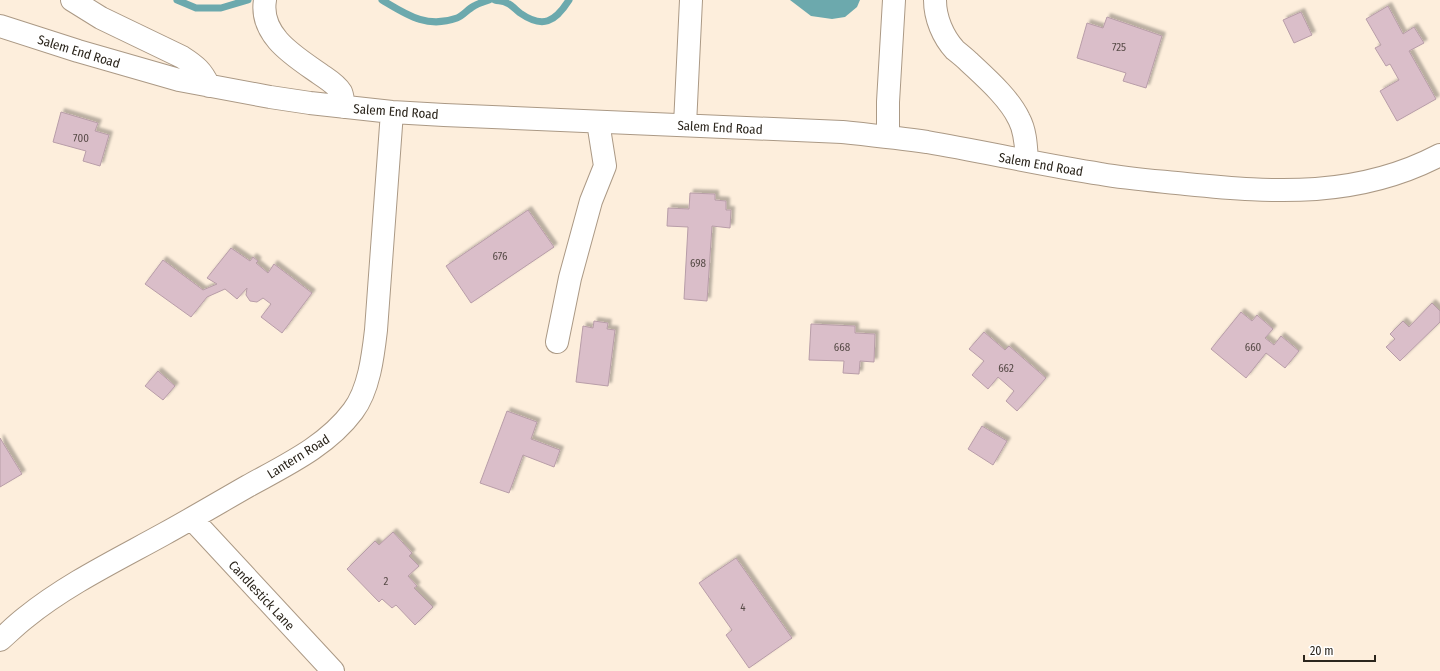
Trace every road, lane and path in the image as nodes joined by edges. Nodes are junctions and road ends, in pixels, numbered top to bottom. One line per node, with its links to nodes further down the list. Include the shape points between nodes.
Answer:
1 (72, 0): 7 (street, via 101,18 182,57 203,74)
2 (265, 0): 8 (street, via 267,22 275,38 289,52 333,83 341,93)
3 (691, 0): 11 (street)
4 (894, 0): 12 (street)
5 (935, 0): 14 (street, via 944,35 955,50 993,85 1020,120 1025,137)
6 (0, 26): 7 (street, Salem End Road, via 179,80)
7 (209, 86): 8 (street, Salem End Road)
8 (344, 107): 9 (street, Salem End Road)
9 (392, 112): 10 (street, Salem End Road); 16 (street, Lantern Road, via 376,330 365,388 354,410 316,447)
10 (598, 122): 11 (street, Salem End Road); 15 (street, via 605,166 591,201 572,271)
11 (685, 125): 12 (street, Salem End Road)
12 (888, 136): 14 (street, Salem End Road)
13 (1440, 155): 14 (street, Salem End Road, via 1388,177 1349,186 1259,191 1170,183)
14 (1027, 161)
15 (557, 342)
16 (192, 519): 17 (street, Lantern Road, via 98,570 58,595 25,618); 18 (street, Candlestick Lane)
17 (0, 640)
18 (333, 671)

